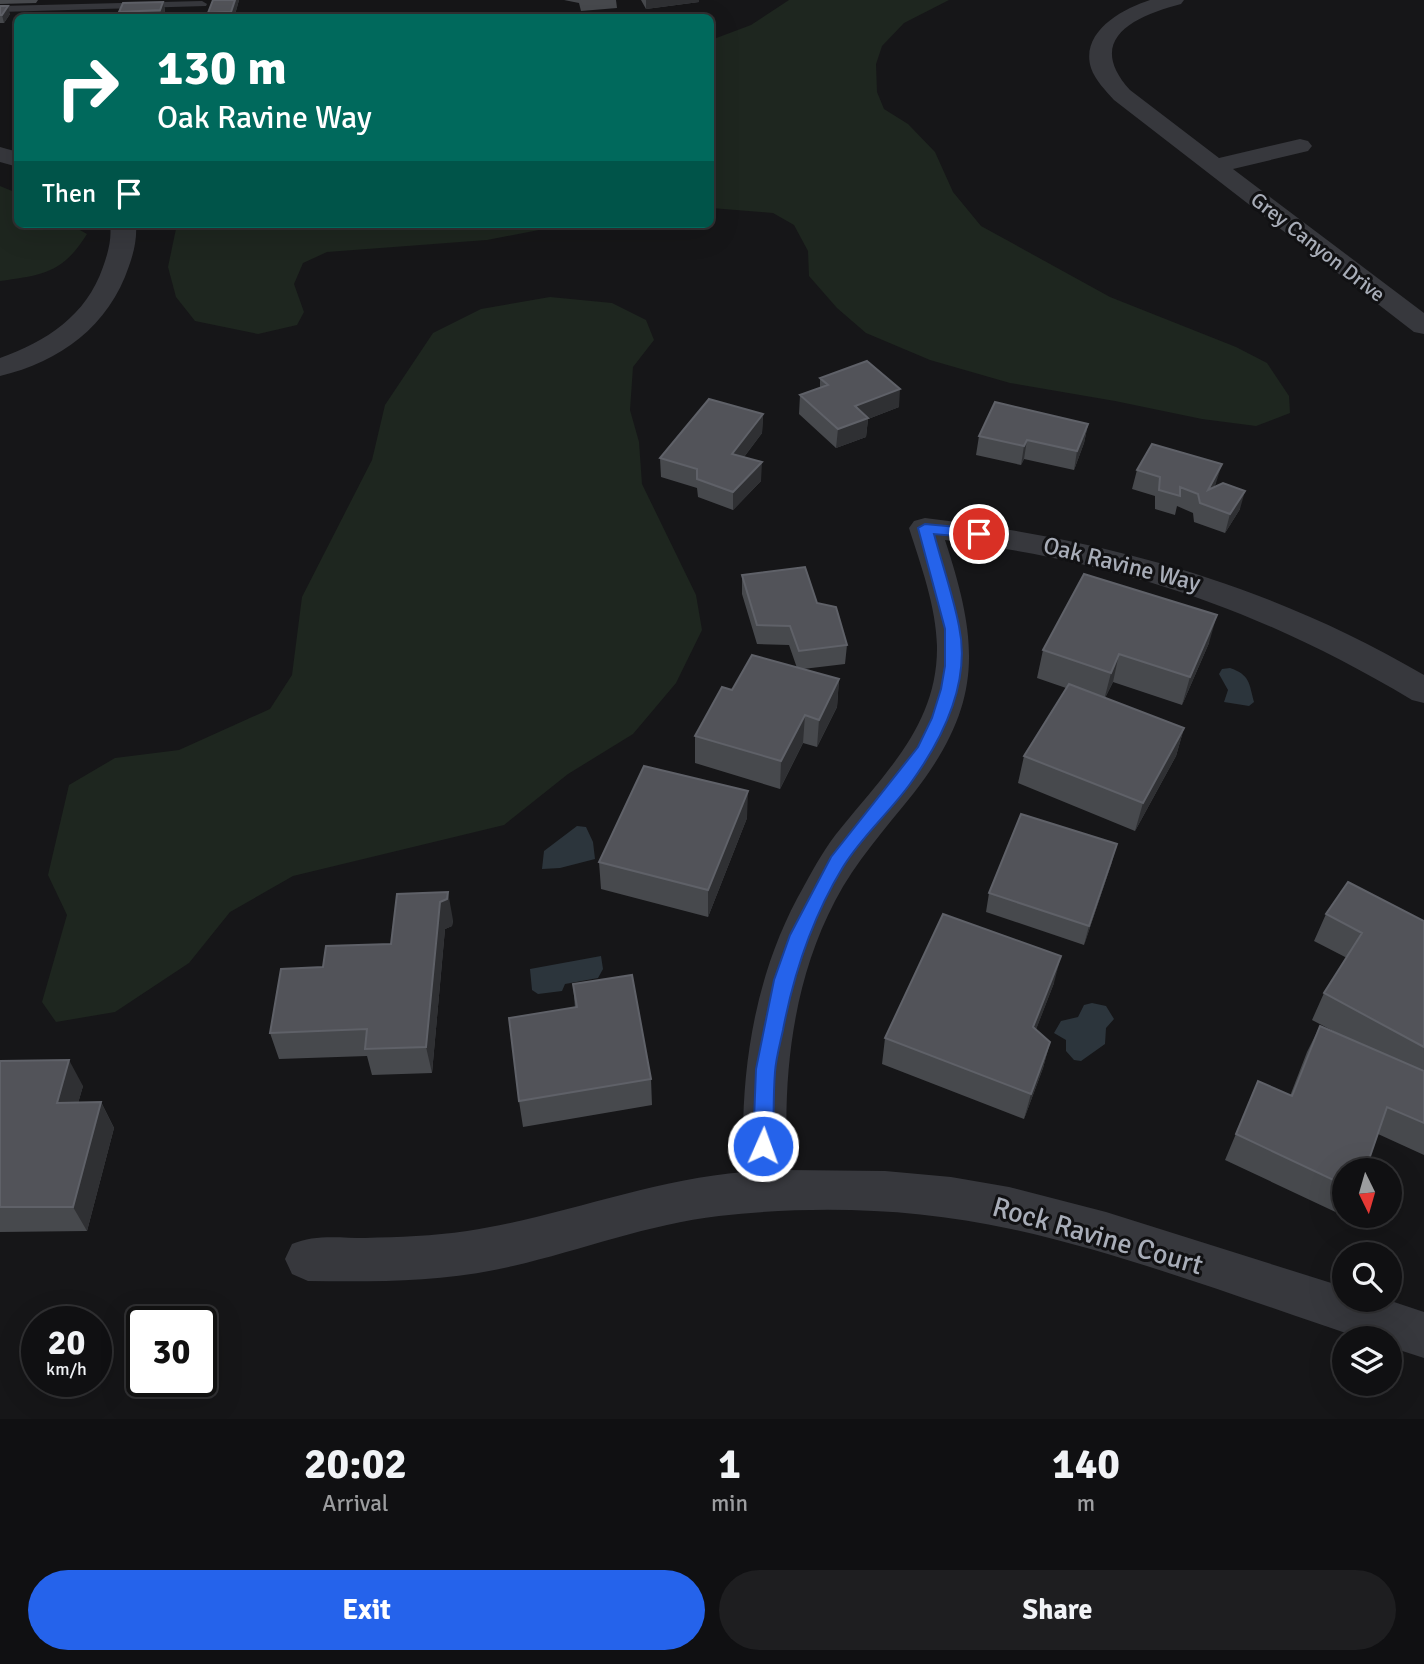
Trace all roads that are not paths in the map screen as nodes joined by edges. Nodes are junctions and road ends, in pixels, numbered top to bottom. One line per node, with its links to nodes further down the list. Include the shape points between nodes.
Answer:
1 (1174, 0): 6 (street, Grey Canyon Drive, via 1139,11 1112,29 1102,44 1102,69 1122,95)
2 (203, 2): 4 (lane)
3 (0, 9): 4 (lane)
4 (102, 12)
5 (1300, 146): 6 (street, Grey Canyon Drive)
6 (1214, 166): 8 (street, Grey Canyon Drive)
7 (124, 228): 9 (street, via 114,276 102,303 84,324 27,359)
8 (1424, 326)
9 (0, 368)
10 (1424, 691): 11 (street, Oak Ravine Way, via 1336,641 1211,587 1074,549 1007,536 925,528 952,629 949,689 925,750 837,862 799,935 783,980 765,1069 763,1146)
11 (768, 1192): 12 (street, Rock Ravine Court, via 635,1211 511,1245 425,1259); 13 (street, Rock Ravine Court, via 900,1192 1068,1221)
12 (308, 1259)
13 (1424, 1335)

